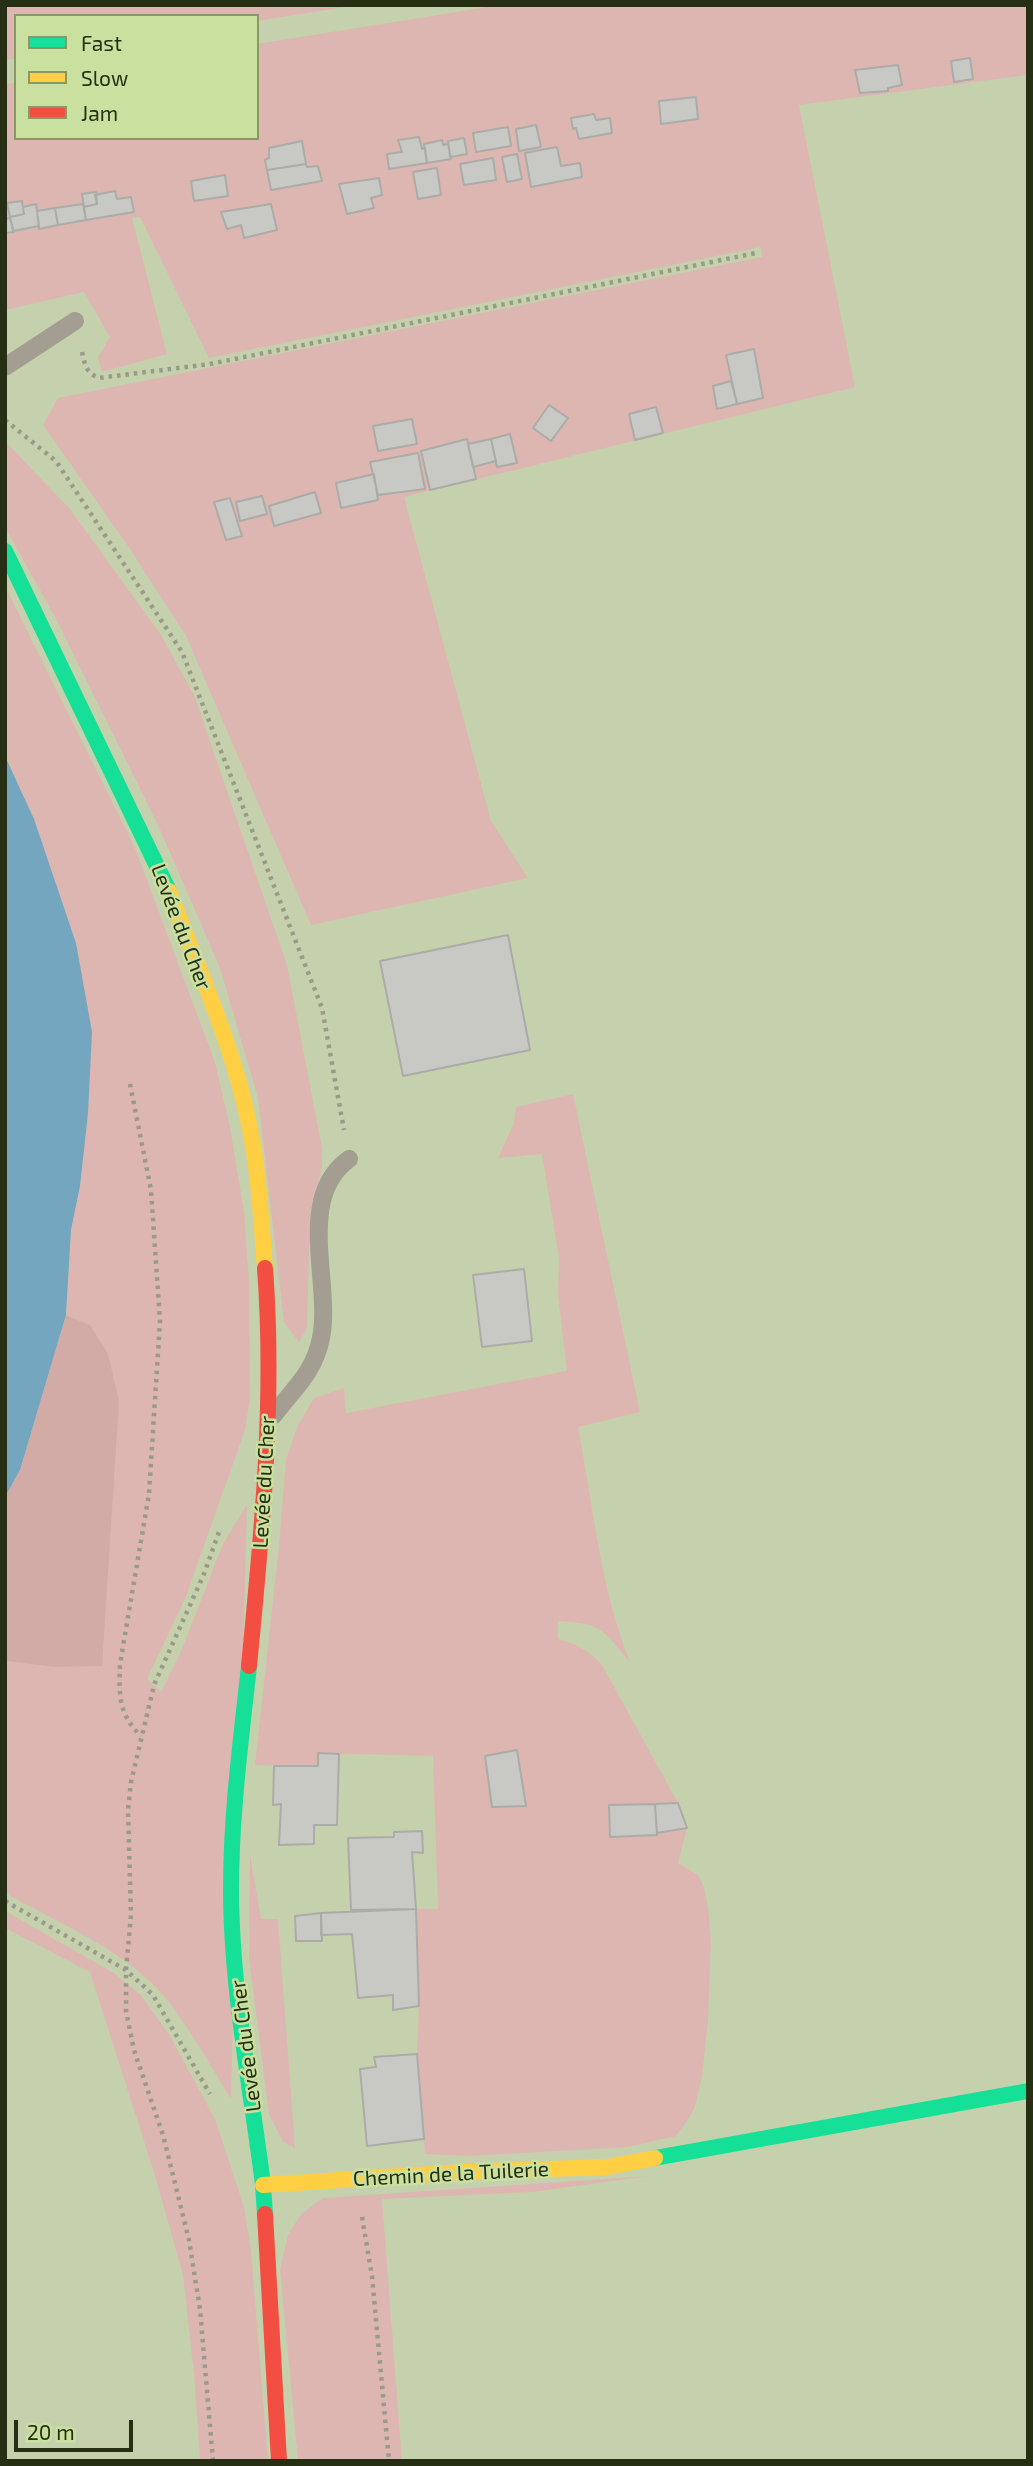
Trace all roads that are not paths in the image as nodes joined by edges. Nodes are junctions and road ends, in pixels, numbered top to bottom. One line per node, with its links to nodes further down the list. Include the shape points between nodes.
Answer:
1 (75, 321): 2 (lane)
2 (5, 367)
3 (5, 551): 5 (street, Levée du Cher, via 166,884 229,1053 249,1125 261,1205)
4 (349, 1159): 5 (lane, via 337,1168 321,1207 321,1338 303,1382)
5 (269, 1423): 7 (street, Levée du Cher, via 231,1890 236,1974)
6 (1028, 2091): 7 (street, Chemin de la Tuilerie, via 607,2167)
7 (263, 2185): 8 (street, Levée du Cher)
8 (279, 2461)

